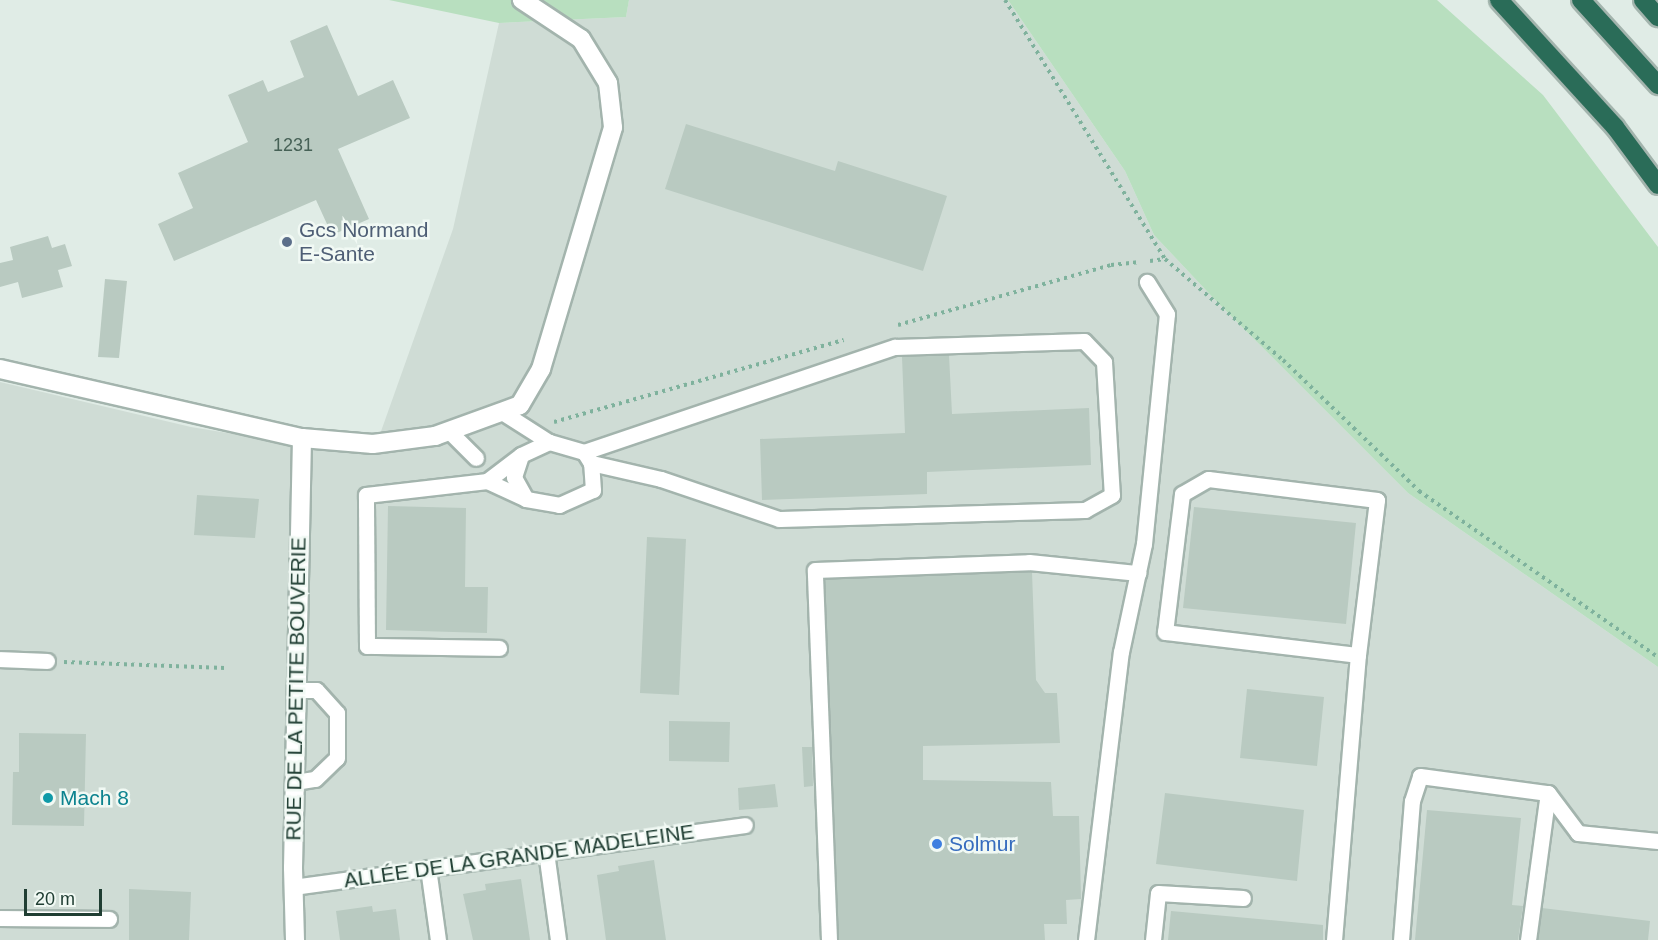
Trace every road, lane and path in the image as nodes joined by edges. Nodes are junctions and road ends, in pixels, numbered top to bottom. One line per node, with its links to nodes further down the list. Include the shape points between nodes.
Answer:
1 (522, 0): 12 (street, via 581,39 608,83 613,127 541,369 520,405)
2 (1005, 0): 9 (path)
3 (1499, 0): 8 (highway, via 1616,128)
4 (1581, 0): 7 (highway)
5 (1643, 0): 6 (highway)
6 (1658, 17)
7 (1658, 85)
8 (1658, 185)
9 (1165, 259)
10 (1147, 282): 21 (lane, via 1167,314)
11 (0, 369): 14 (street)
12 (502, 412): 13 (street); 15 (lane)
13 (449, 431): 14 (street, via 373,444); 17 (lane)
14 (302, 438): 27 (street, RUE DE LA PETITE BOUVERIE)
15 (549, 442): 16 (lane); 18 (lane)
16 (521, 455): 19 (lane); 20 (lane, via 514,477)
17 (476, 458)
18 (587, 458): 18 (lane, via 895,347 1084,341 1104,362 1112,495 1085,510 779,519); 20 (lane, via 593,490 559,505)
19 (487, 481): 20 (lane); 22 (lane, via 366,495 367,646)
20 (526, 499)
21 (1138, 573): 41 (lane, via 1029,562 815,570); 42 (lane, via 1121,652)
22 (499, 648)
23 (1358, 655): 23 (lane, via 1377,500 1208,479 1182,494 1165,632); 44 (lane)
24 (0, 659): 25 (lane)
25 (47, 661): 26 (path)
26 (225, 668)
27 (296, 690): 28 (street, RUE DE LA PETITE BOUVERIE); 28 (lane, via 316,690 337,713 337,758 315,779)
28 (295, 782): 34 (street, RUE DE LA PETITE BOUVERIE)
29 (1548, 793): 31 (lane, via 1578,833); 45 (lane, via 1420,776 1413,801); 46 (lane)
30 (745, 825): 32 (lane, ALLÉE DE LA GRANDE MADELEINE)
31 (1658, 841)
32 (546, 852): 33 (lane, ALLÉE DE LA GRANDE MADELEINE); 40 (lane)
33 (429, 868): 34 (lane, ALLÉE DE LA GRANDE MADELEINE); 39 (lane)
34 (293, 886): 38 (street, RUE DE LA PETITE BOUVERIE)
35 (1243, 898): 43 (lane, via 1158,893)
36 (0, 918): 37 (lane)
37 (108, 919)
38 (295, 940)
39 (438, 940)
40 (558, 940)
41 (829, 940)
42 (1086, 940)
43 (1153, 940)
44 (1334, 940)
45 (1401, 940)
46 (1528, 940)

